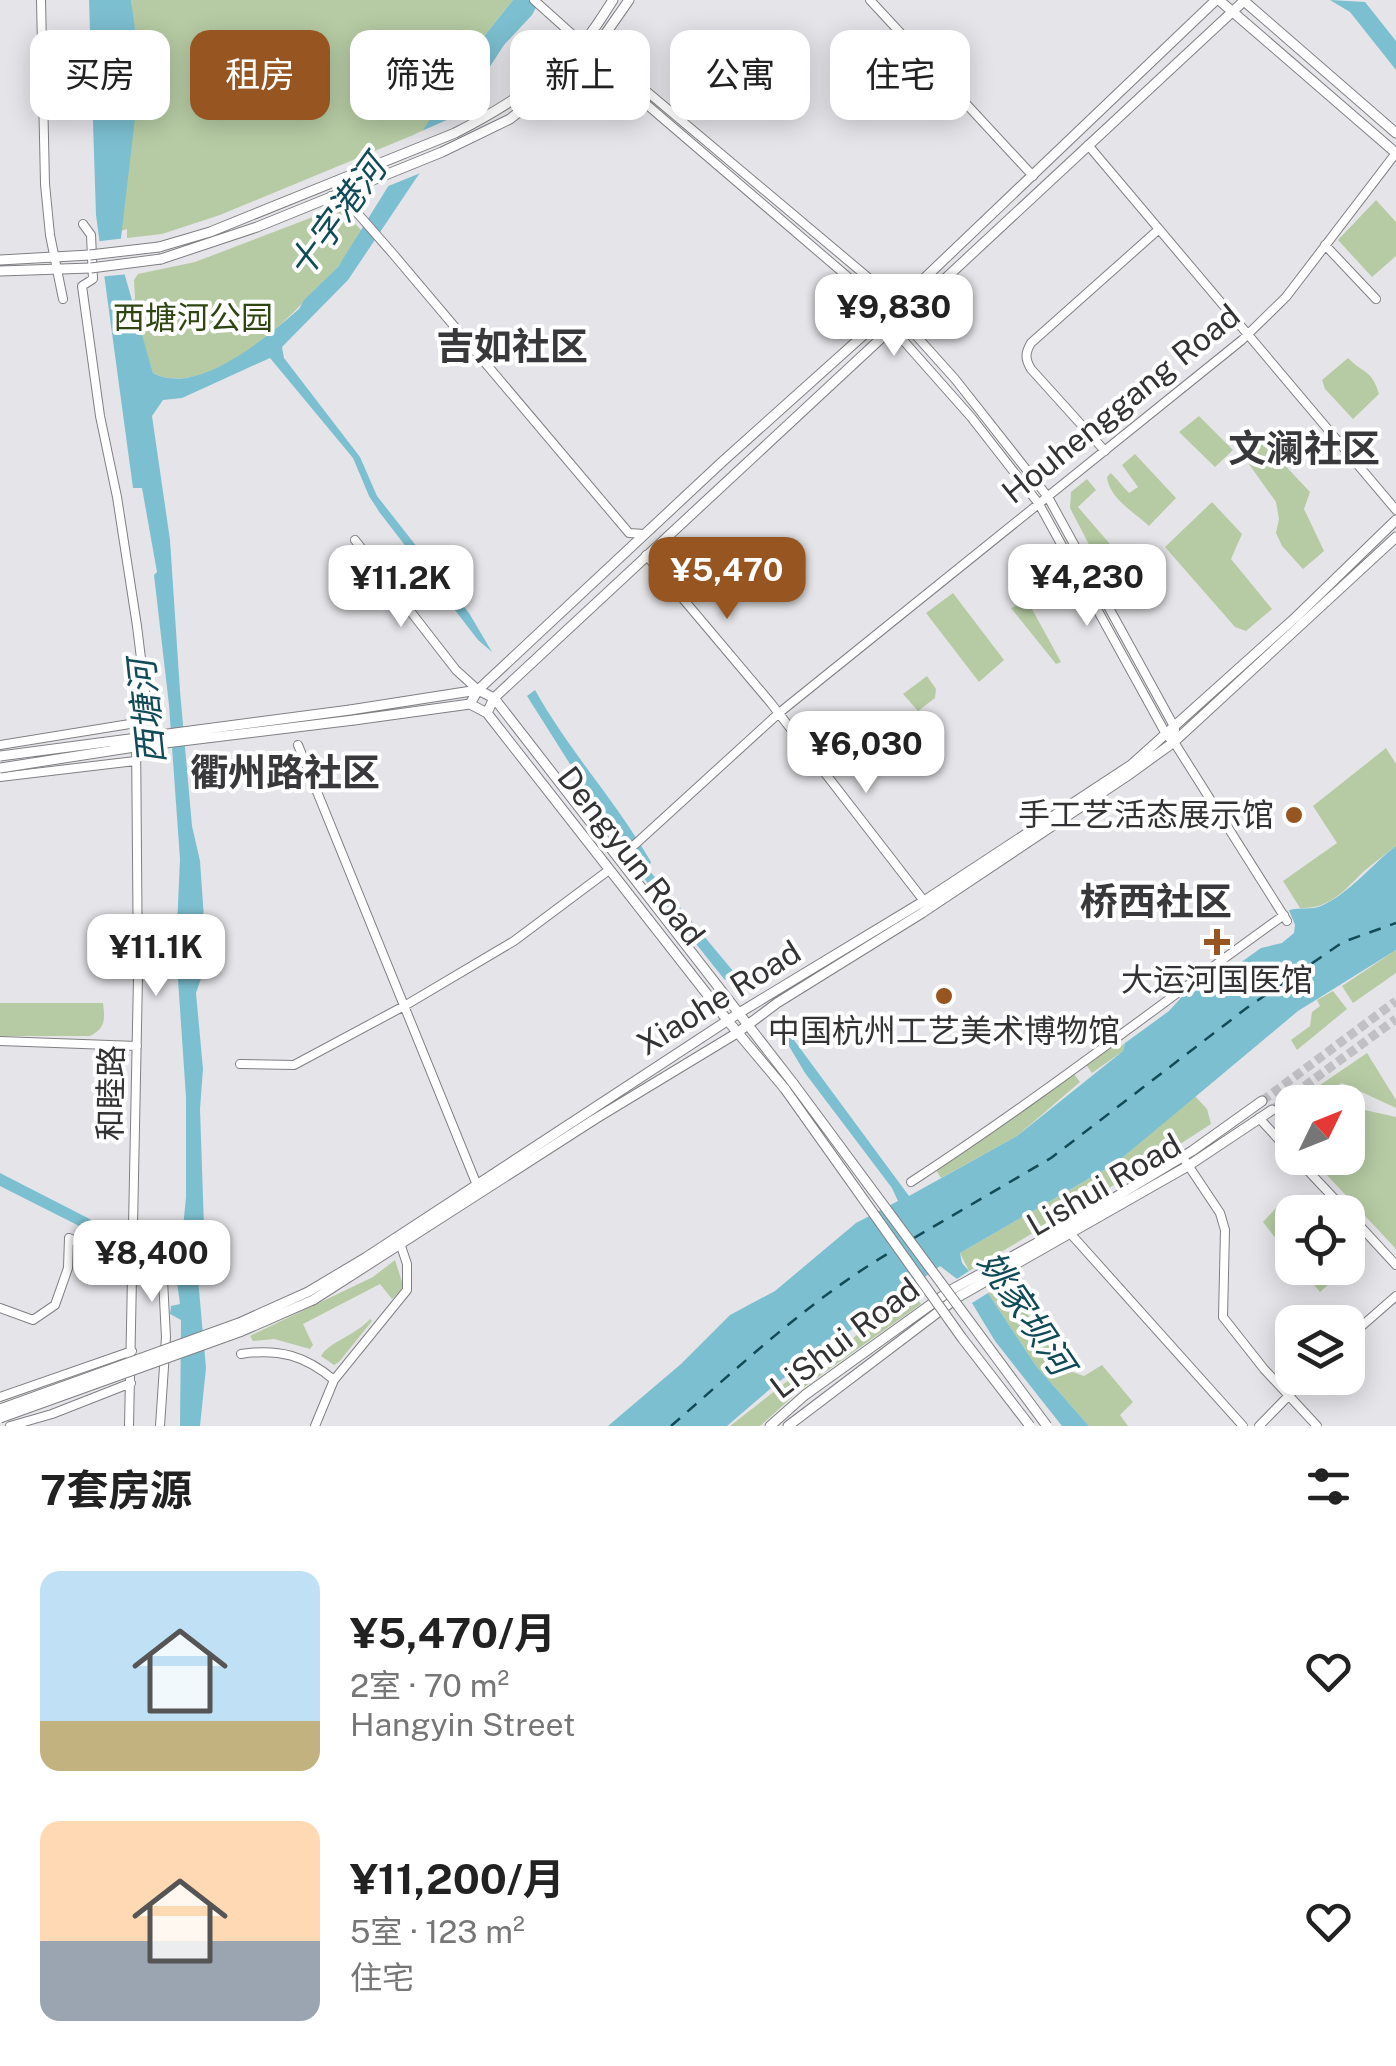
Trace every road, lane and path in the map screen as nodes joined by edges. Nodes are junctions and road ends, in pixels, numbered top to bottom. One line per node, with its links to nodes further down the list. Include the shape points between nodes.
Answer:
1 (41, 0): 28 (street, via 45,184)
2 (534, 0): 9 (street)
3 (613, 0): 10 (main road)
4 (629, 0): 11 (main road)
5 (870, 0): 20 (street)
6 (1218, 0): 8 (main road); 20 (main road)
7 (1244, 0): 8 (main road); 16 (main road)
8 (1232, 11): 17 (main road); 18 (main road)
9 (568, 30)
10 (593, 30)
11 (608, 30)
12 (650, 99): 32 (street)
13 (510, 102): 19 (main road)
14 (650, 102): 33 (street)
15 (510, 119): 19 (main road)
16 (1396, 132)
17 (1088, 145): 25 (street); 34 (main road)
18 (1396, 153): 26 (street, Houhenggang Road)
19 (374, 173): 21 (main road); 28 (main road, bridge, via 159,247)
20 (1033, 176): 32 (main road)
21 (357, 185): 22 (main road); 23 (street)
22 (331, 196): 23 (street); 28 (main road, bridge, via 161,260 90,268)
23 (352, 207): 44 (street)
24 (84, 224): 56 (street, via 91,235 93,279 82,286 137,626 147,707)
25 (1158, 230): 36 (street); 39 (street, via 1026,352 1031,369)
26 (1325, 245): 31 (street); 36 (street, Houhenggang Road)
27 (0, 260): 28 (main road)
28 (56, 263): 29 (main road); 30 (street)
29 (0, 271)
30 (63, 299)
31 (1376, 299)
32 (896, 306): 33 (main road); 34 (street)
33 (887, 314): 35 (street); 45 (main road)
34 (902, 320): 35 (main road); 40 (street)
35 (894, 330): 41 (street); 49 (main road)
36 (1247, 335): 38 (street); 39 (street, Houhenggang Road)
37 (1327, 410): 38 (street)
38 (1318, 418): 42 (street)
39 (1105, 451): 40 (street, Houhenggang Road)
40 (1048, 497): 41 (street, Houhenggang Road); 57 (street)
41 (1038, 504): 54 (street, Houhenggang Road); 57 (street)
42 (1396, 510)
43 (1396, 520): 57 (main road, Xiaohe Road)
44 (629, 534): 45 (street); 48 (street)
45 (645, 534): 48 (main road)
46 (1396, 537): 57 (main road, Xiaohe Road)
47 (355, 540): 50 (street)
48 (626, 552): 50 (main road)
49 (646, 554): 51 (main road); 54 (street)
50 (478, 690): 51 (main road); 52 (main road); 55 (main road)
51 (494, 698): 53 (main road); 64 (main road)
52 (470, 704): 53 (main road, Dengyun Road); 55 (main road)
53 (487, 713): 65 (main road, Dengyun Road)
54 (779, 713): 64 (street, Houhenggang Road); 66 (street)
55 (352, 715): 60 (main road, bridge); 62 (main road, bridge)
56 (142, 722): 58 (street); 61 (street, 和睦路)
57 (1172, 735): 66 (main road, Xiaohe Road); 70 (main road, Xiaohe Road, via 920,914); 83 (street, via 1286,918)
58 (0, 745)
59 (298, 745): 67 (street)
60 (0, 756)
61 (135, 761): 63 (street); 73 (street, 和睦路)
62 (0, 768)
63 (0, 776)
64 (623, 855): 68 (main road)
65 (609, 870): 67 (street, via 514,942); 69 (main road, Dengyun Road)
66 (924, 901): 68 (main road, Xiaohe Road)
67 (406, 1006): 74 (street, via 294,1065); 84 (street)
68 (739, 1013): 69 (main road, Xiaohe Road); 70 (main road)
69 (728, 1021): 71 (main road, Dengyun Road); 84 (main road, Xiaohe Road)
70 (748, 1025): 71 (main road, Xiaohe Road); 75 (main road)
71 (737, 1033): 75 (main road, Dengyun Road); 84 (main road, Xiaohe Road)
72 (0, 1041): 73 (street)
73 (137, 1046): 90 (street, 和睦路)
74 (240, 1064)
75 (789, 1086): 111 (main road, Dengyun Road, bridge); 112 (main road, Dengyun Road, bridge)
76 (1262, 1100): 80 (main road, Lishui Road)
77 (1272, 1110): 78 (main road, Lishui Road)
78 (1260, 1118): 79 (street); 81 (main road, Lishui Road)
79 (1275, 1135)
80 (1182, 1156): 81 (street); 86 (main road, Lishui Road)
81 (1188, 1166): 86 (main road, Lishui Road); 101 (street, via 1225,1230 1223,1317)
82 (1312, 1175): 85 (street)
83 (911, 1182)
84 (478, 1189): 88 (main road, Xiaohe Road); 93 (main road, Xiaohe Road)
85 (1330, 1195)
86 (1068, 1231): 92 (main road, Lishui Road); 113 (street)
87 (1365, 1232): 91 (street)
88 (401, 1246): 93 (main road, Xiaohe Road); 99 (street, via 407,1290)
89 (162, 1261): 107 (street)
90 (134, 1262): 95 (street, via 70,1238 55,1305 33,1320); 97 (street, 和睦路)
91 (1396, 1265)
92 (954, 1293): 109 (main road, LiShui Road); 110 (main road, LiShui Road)
93 (310, 1296): 103 (main road, Xiaohe Road, bridge); 104 (main road, Xiaohe Road, bridge, via 171,1358)
94 (1396, 1296): 96 (street)
95 (0, 1308)
96 (1365, 1323)
97 (132, 1351): 100 (street, 和睦路); 102 (street)
98 (241, 1354): 99 (street, via 283,1353 312,1361)
99 (334, 1380): 108 (street)
100 (131, 1382): 105 (street); 106 (street, 和睦路)
101 (1289, 1396): 114 (street); 115 (street)
102 (0, 1397)
103 (0, 1409)
104 (0, 1418)
105 (10, 1426)
106 (129, 1426)
107 (160, 1426)
108 (315, 1426)
109 (770, 1426)
110 (788, 1426)
111 (1030, 1426)
112 (1047, 1426)
113 (1243, 1426)
114 (1259, 1426)
115 (1318, 1426)

